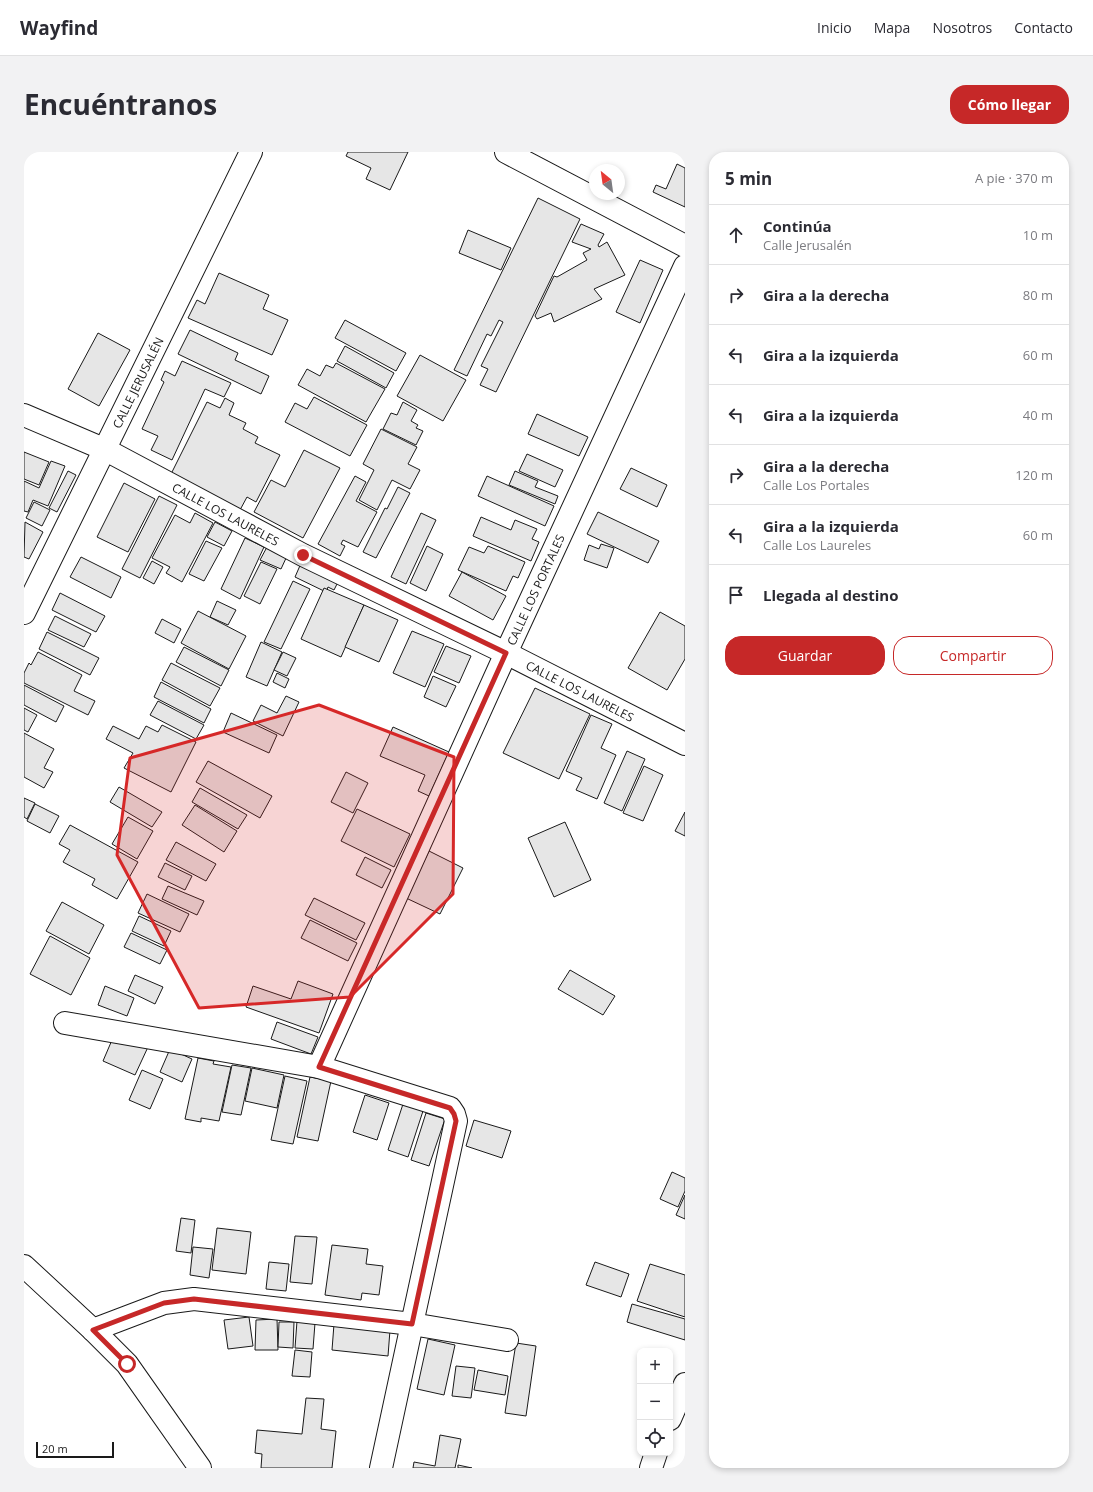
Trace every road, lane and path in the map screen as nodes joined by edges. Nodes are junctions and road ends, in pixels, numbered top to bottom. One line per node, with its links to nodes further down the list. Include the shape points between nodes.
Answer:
1 (251, 152): 6 (street, CALLE JERUSALÉN)
2 (506, 152): 3 (street)
3 (685, 246)
4 (685, 266): 8 (street, CALLE LOS PORTALES)
5 (24, 416): 6 (street, CALLE LOS LAURELES)
6 (106, 450): 7 (street, CALLE JERUSALÉN); 8 (street, CALLE LOS LAURELES, via 303,555)
7 (24, 613)
8 (506, 653): 9 (street, CALLE LOS LAURELES); 11 (street, CALLE LOS PORTALES)
9 (685, 744)
10 (65, 1023): 11 (street)
11 (319, 1067): 13 (street, via 450,1108 454,1114 456,1121)
12 (24, 1266): 14 (street)
13 (412, 1324): 14 (street, via 194,1299 164,1303); 15 (street); 20 (street)
14 (93, 1330): 19 (street, via 127,1364)
15 (507, 1340)
16 (685, 1384): 17 (street)
17 (673, 1412)
18 (655, 1456): 21 (street)
19 (200, 1468)
20 (381, 1468)
21 (651, 1468)

